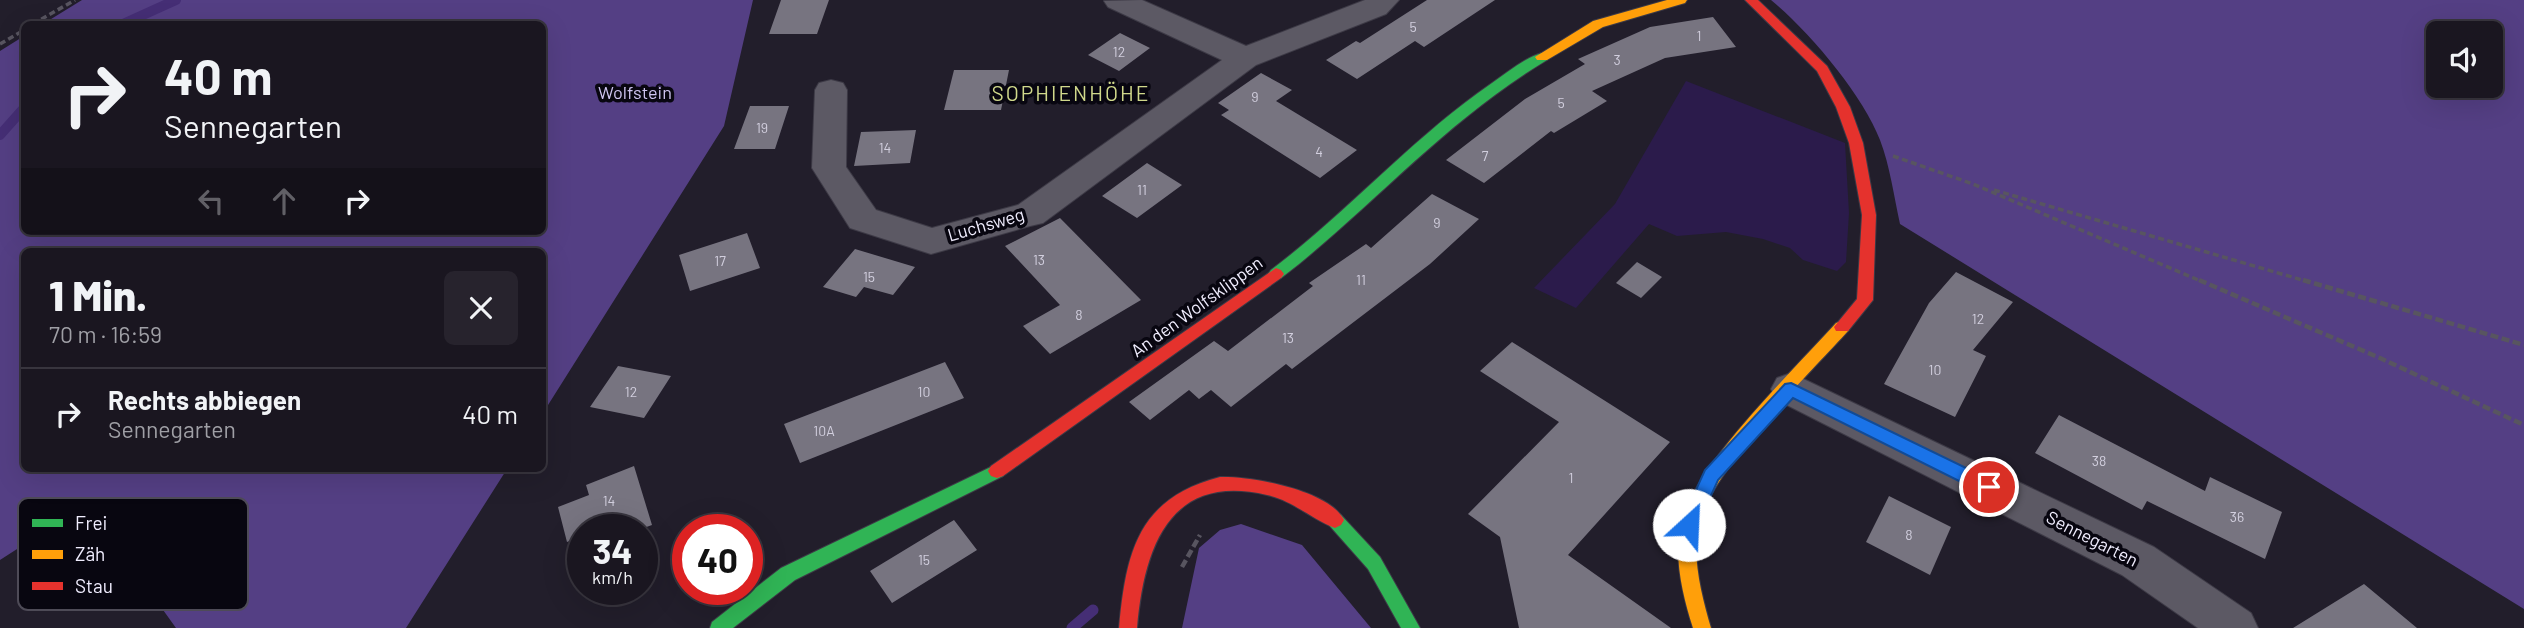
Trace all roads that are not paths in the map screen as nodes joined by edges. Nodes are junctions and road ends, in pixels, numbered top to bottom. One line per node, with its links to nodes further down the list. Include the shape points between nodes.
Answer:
1 (1384, 0): 5 (street, Luchsweg)
2 (1681, 0): 8 (street, An den Wolfsklippen, via 1598,24 1496,84 1410,155 1304,254 995,473 788,574)
3 (1751, 0): 7 (street, via 1822,69 1843,107 1856,142 1869,215 1865,300)
4 (1119, 1): 5 (street)
5 (1245, 58): 6 (street, Luchsweg, via 1030,214 931,241 863,219 829,168)
6 (831, 90)
7 (1791, 389): 11 (street, via 1712,475 1689,525 1692,598); 12 (street, Sennegarten, via 2138,561)
8 (719, 628)
9 (1128, 628): 10 (street, via 1144,547 1159,519 1185,497 1216,484 1244,481 1286,492 1322,509 1365,549)
10 (1411, 628)
11 (1702, 628)
12 (2235, 628)

